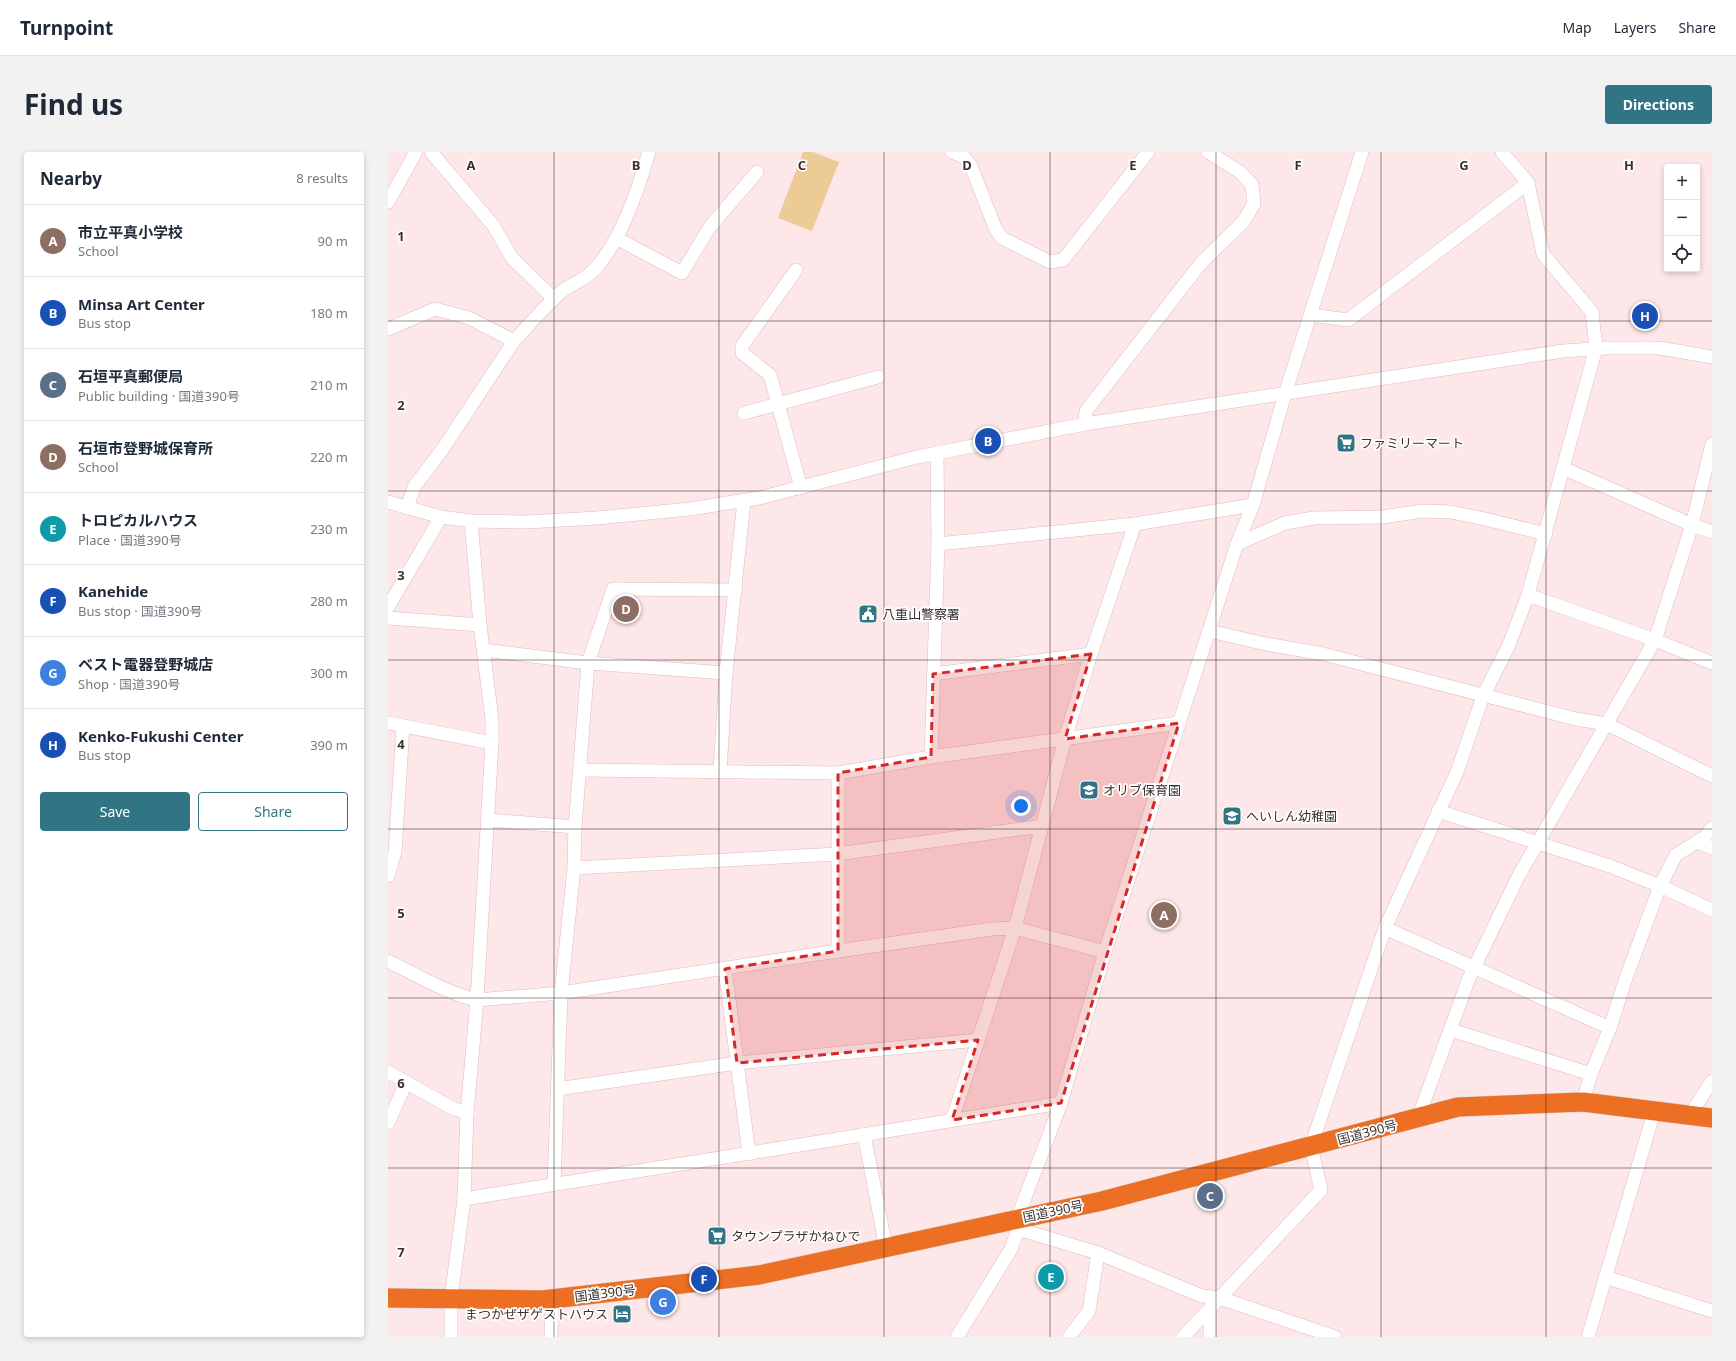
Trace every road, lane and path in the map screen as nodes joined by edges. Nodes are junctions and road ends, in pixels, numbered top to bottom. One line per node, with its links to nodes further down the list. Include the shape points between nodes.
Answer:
1 (416, 152): 11 (street)
2 (430, 152): 14 (street, via 493,225 512,258)
3 (649, 152): 12 (street)
4 (952, 152): 5 (street, via 964,157 971,166 996,230 1002,238 1050,262 1063,260)
5 (1148, 152)
6 (1208, 152): 24 (street, via 1240,172 1252,185 1254,204 1243,222 1201,263 1086,411)
7 (1362, 152): 15 (street)
8 (1502, 152): 10 (street)
9 (757, 172): 12 (street, via 709,228 682,273)
10 (1528, 183): 15 (street, via 1348,320); 18 (street, via 1544,254 1592,312)
11 (388, 202)
12 (616, 238): 14 (street, via 596,269)
13 (796, 270): 22 (street, via 742,346 742,353 770,375)
14 (554, 299): 17 (street)
15 (1310, 315): 21 (street)
16 (388, 329): 17 (street, via 435,309 469,318)
17 (514, 341): 32 (street, via 442,450 414,487)
18 (1596, 348): 19 (street, via 1660,348); 21 (street); 27 (street)
19 (1712, 356)
20 (878, 377): 22 (street)
21 (1285, 394): 24 (street); 31 (street)
22 (778, 405): 23 (street); 28 (street)
23 (744, 413)
24 (1085, 424): 26 (street)
25 (1712, 444): 36 (street)
26 (937, 452): 28 (street); 39 (street)
27 (1563, 468): 36 (street); 38 (street)
28 (801, 488): 29 (street)
29 (744, 501): 34 (street, via 597,518 527,522); 41 (street)
30 (388, 502): 32 (street)
31 (1253, 505): 35 (street); 40 (street)
32 (407, 508): 33 (street)
33 (441, 517): 34 (street); 43 (street)
34 (471, 521): 45 (street)
35 (1135, 524): 39 (street); 49 (street)
36 (1692, 525): 37 (street); 47 (street)
37 (1712, 532)
38 (1546, 534): 40 (street, via 1451,512 1423,511 1382,517 1314,518 1285,523); 42 (street)
39 (938, 544): 53 (street)
40 (1237, 544): 46 (street)
41 (736, 590): 50 (street, via 613,589); 52 (street)
42 (1528, 595): 47 (street); 54 (street, via 1508,647)
43 (388, 606)
44 (388, 618): 45 (street)
45 (480, 625): 48 (street)
46 (1209, 631): 54 (street, via 1323,654); 56 (street)
47 (1655, 640): 51 (street); 57 (street)
48 (484, 650): 50 (street); 60 (street, via 492,719)
49 (1091, 654): 53 (street); 59 (street)
50 (588, 663): 52 (street); 62 (street)
51 (1712, 663)
52 (726, 673): 63 (street)
53 (933, 674): 61 (street)
54 (1483, 696): 57 (street); 66 (street, via 1457,772)
55 (388, 723): 58 (street)
56 (1179, 723): 59 (street); 82 (street)
57 (1607, 724): 65 (street); 72 (street)
58 (403, 726): 60 (street); 76 (street, via 395,852)
59 (1065, 739): 61 (street); 68 (street)
60 (492, 743): 67 (street)
61 (931, 757): 64 (street)
62 (580, 770): 63 (street); 69 (street)
63 (720, 770): 64 (street)
64 (838, 773): 74 (street)
65 (1712, 776)
66 (1438, 811): 72 (street); 80 (street)
67 (488, 820): 69 (street); 87 (street)
68 (1042, 826): 74 (street); 79 (street)
69 (575, 827): 75 (street)
70 (1712, 828): 71 (street)
71 (1697, 841): 73 (street); 77 (street, via 1676,855)
72 (1538, 842): 77 (street); 84 (street)
73 (1712, 848)
74 (837, 854): 75 (street); 81 (street)
75 (574, 868): 86 (street)
76 (388, 876)
77 (1660, 886): 78 (street); 88 (street)
78 (1712, 910)
79 (1015, 928): 81 (street); 82 (street); 90 (street)
80 (1386, 928): 84 (street); 107 (street)
81 (838, 950): 85 (street)
82 (1105, 952): 98 (street)
83 (388, 961): 87 (street, via 465,997)
84 (1473, 968): 88 (street); 89 (street)
85 (725, 969): 86 (street); 91 (street)
86 (561, 994): 87 (street); 96 (street)
87 (477, 1000): 100 (street)
88 (1610, 1028): 93 (street)
89 (1451, 1030): 93 (street); 102 (street)
90 (978, 1040): 91 (street); 104 (street)
91 (737, 1063): 96 (street); 108 (street)
92 (388, 1072): 95 (street)
93 (1591, 1074): 97 (street)
94 (1712, 1081): 101 (street)
95 (406, 1083): 100 (street); 105 (street)
96 (557, 1089): 109 (street)
97 (1583, 1102): 99 (highway, 国道390号); 102 (highway, 国道390号, via 1458,1107)
98 (1061, 1103): 104 (street); 111 (street)
99 (1654, 1112): 101 (highway, 国道390号); 114 (street)
100 (466, 1113): 110 (street)
101 (1689, 1116): 103 (highway, 国道390号)
102 (1418, 1118): 107 (highway, 国道390号)
103 (1712, 1118)
104 (952, 1120): 106 (street)
105 (388, 1123)
106 (864, 1134): 108 (street); 112 (street)
107 (1311, 1146): 111 (highway, 国道390号); 116 (street, via 1321,1190)
108 (749, 1154): 109 (street)
109 (554, 1184): 110 (street)
110 (464, 1199): 117 (street)
111 (1017, 1224): 112 (highway, 国道390号); 113 (street); 123 (street, via 1011,1249)
112 (886, 1248): 118 (highway, 国道390号, via 760,1275)
113 (1098, 1253): 116 (street, via 1202,1296); 124 (street, via 1089,1311)
114 (1606, 1277): 120 (street); 128 (street)
115 (388, 1298): 117 (highway, 国道390号)
116 (1220, 1298): 119 (street); 127 (street)
117 (451, 1300): 118 (highway, 国道390号); 121 (street)
118 (552, 1300): 122 (street)
119 (1210, 1309): 125 (street); 126 (street)
120 (1712, 1311)
121 (450, 1337)
122 (551, 1337)
123 (957, 1337)
124 (1069, 1337)
125 (1183, 1337)
126 (1210, 1337)
127 (1335, 1337)
128 (1588, 1337)

